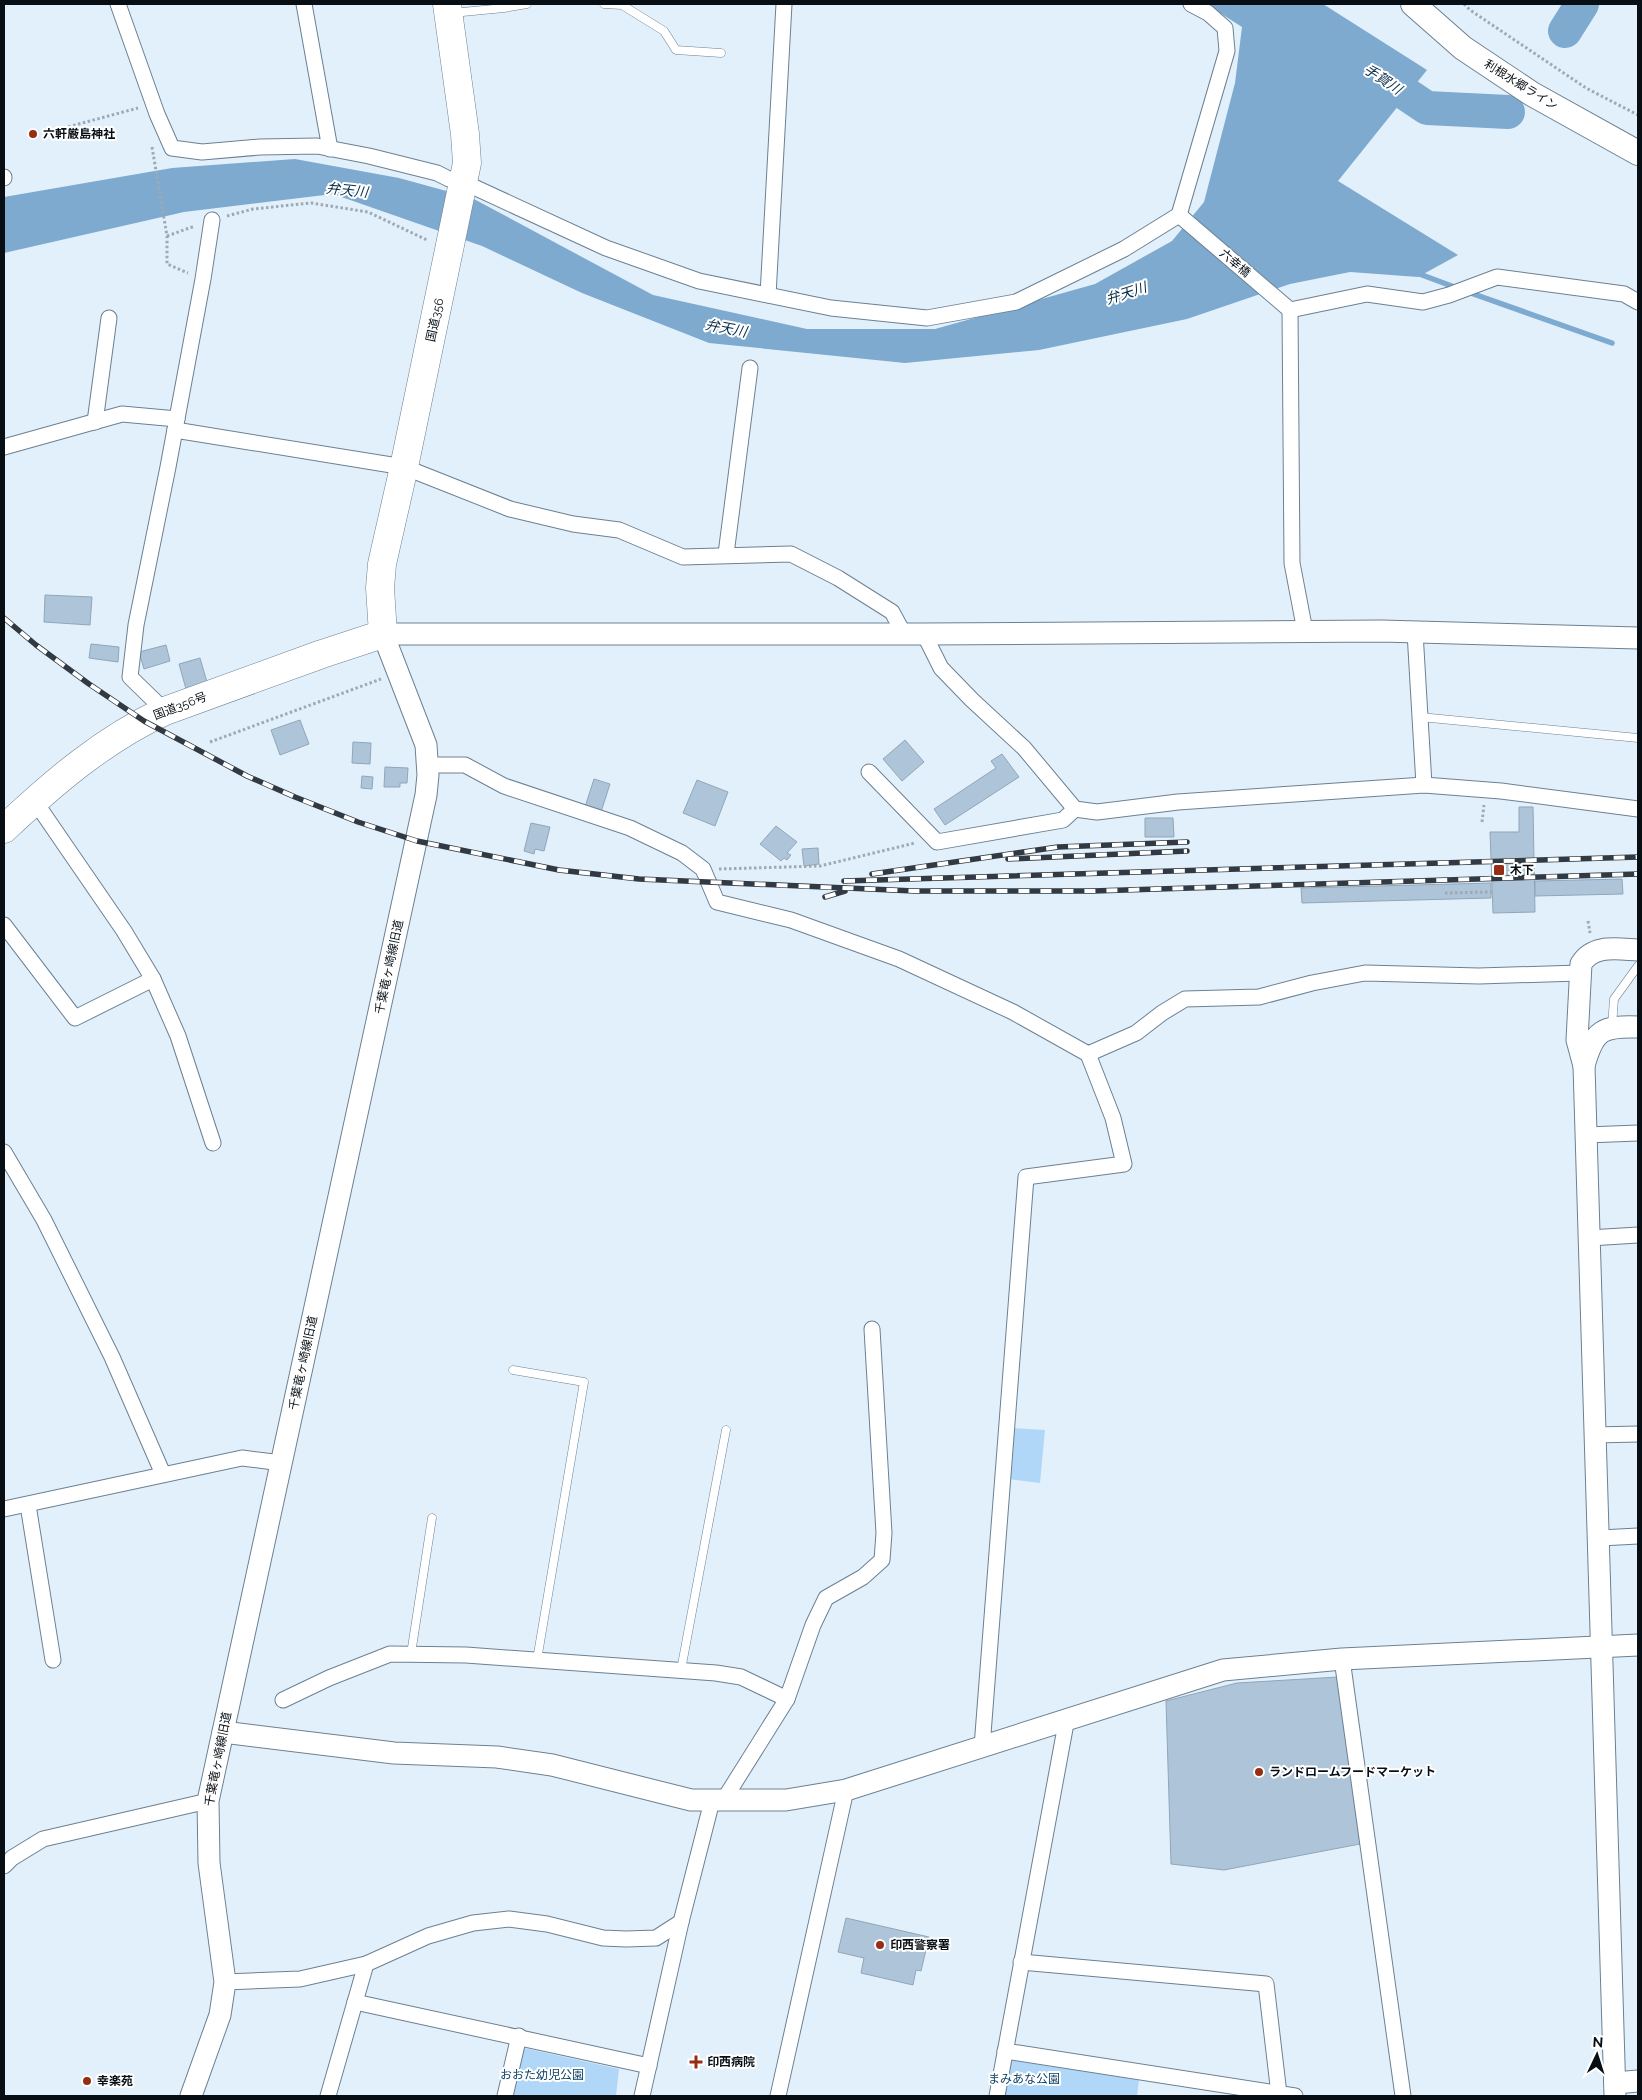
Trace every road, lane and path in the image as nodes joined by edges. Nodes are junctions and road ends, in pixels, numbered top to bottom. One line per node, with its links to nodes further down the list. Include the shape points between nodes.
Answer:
1 (118, 4): 11 (street)
2 (304, 4): 14 (street)
3 (527, 4): 9 (lane, via 504,8)
4 (604, 4): 10 (lane, via 622,6 664,31 676,50)
5 (784, 4): 23 (street)
6 (1191, 4): 18 (street, via 1225,28 1226,50)
7 (1412, 4): 15 (main road, 利根水郷ライン, via 1462,48 1532,94)
8 (1464, 4): 12 (path, via 1586,88)
9 (447, 9): 17 (highway, 国道356, via 467,149)
10 (721, 53)
11 (153, 103): 13 (path); 14 (street, via 172,148 202,152 260,147 317,146)
12 (1638, 115)
13 (49, 132)
14 (330, 149): 17 (street, via 437,173)
15 (1638, 153)
16 (153, 160): 20 (path)
17 (462, 186): 21 (highway, 国道356); 23 (street, via 606,248 698,281)
18 (1179, 216): 23 (street, via 1124,249 1016,302 927,318 831,308); 25 (street, 六幸橋)
19 (212, 220): 20 (path); 21 (path, via 253,209 311,203 368,212); 22 (street)
20 (167, 236): 22 (path, via 167,264)
21 (450, 246): 31 (highway, 国道356)
22 (204, 279): 29 (street)
23 (768, 295)
24 (1638, 302): 25 (street, via 1624,294 1497,276 1422,302 1367,294)
25 (1290, 310): 33 (street, via 1292,563)
26 (109, 318): 28 (street)
27 (750, 368): 32 (street)
28 (95, 422): 29 (street, via 122,414); 30 (street)
29 (176, 425): 31 (street); 39 (street, via 136,625 130,677)
30 (4, 447)
31 (404, 467): 32 (street, via 510,509 573,524 619,530 683,557); 35 (highway, 国道356, via 382,564)
32 (726, 554): 36 (street, via 791,554 838,578 892,612)
33 (1306, 631): 34 (street); 36 (street)
34 (1415, 632): 37 (street); 40 (street)
35 (383, 634): 36 (street); 38 (street, 千葉竜ヶ崎線旧道); 39 (highway, 国道356号)
36 (914, 634): 47 (street, via 941,668 1024,748)
37 (1638, 638)
38 (398, 672): 42 (path); 43 (street, 千葉竜ヶ崎線旧道, via 426,745)
39 (166, 710): 46 (highway, 国道356号, via 110,741)
40 (1420, 717): 41 (lane); 45 (street)
41 (1638, 738)
42 (210, 742)
43 (428, 765): 51 (street, via 465,765 504,786 630,828 682,853); 75 (street, 千葉竜ヶ崎線旧道, via 417,841)
44 (870, 772): 50 (street)
45 (1424, 784): 47 (street, via 1178,802 1097,812); 48 (street)
46 (34, 800): 49 (highway, 国道356号); 58 (street)
47 (1075, 809): 50 (street, via 1063,820 937,842)
48 (1638, 809)
49 (4, 829)
50 (932, 838): 51 (path, via 820,866)
51 (703, 869): 62 (street, via 716,902 791,920 899,959 1013,1012)
52 (1492, 892): 53 (path)
53 (1445, 893)
54 (4, 925): 58 (street, via 75,1018)
55 (1638, 950): 57 (street, via 1593,952 1585,957)
56 (1638, 966): 60 (lane, via 1614,999)
57 (1579, 973): 59 (street); 62 (street, via 1478,976 1365,973 1259,996 1185,999 1136,1033)
58 (154, 980): 66 (street, via 178,1036)
59 (1579, 1009): 60 (street, via 1590,1022); 63 (street, via 1577,1040)
60 (1612, 1026): 61 (street); 63 (street, via 1593,1042)
61 (1638, 1027)
62 (1088, 1054): 93 (street, via 1113,1118 1124,1164 1026,1177)
63 (1584, 1066): 65 (street)
64 (1638, 1134): 65 (street)
65 (1586, 1135): 69 (street)
66 (213, 1142)
67 (4, 1152): 76 (street, via 44,1220 112,1356)
68 (1638, 1235): 69 (street)
69 (1589, 1238): 74 (street)
70 (872, 1329): 89 (street, via 884,1533 882,1560 863,1577 826,1598)
71 (514, 1370): 87 (lane, via 584,1382)
72 (726, 1430): 88 (lane)
73 (1638, 1434): 74 (street)
74 (1595, 1435): 81 (street)
75 (282, 1463): 76 (street, via 242,1458); 92 (street, 千葉竜ヶ崎線旧道)
76 (163, 1474): 77 (street)
77 (28, 1505): 78 (street); 86 (street)
78 (4, 1510)
79 (432, 1518): 84 (lane)
80 (1638, 1536): 81 (street)
81 (1600, 1538): 83 (street)
82 (1638, 1645): 83 (street)
83 (1602, 1646): 85 (street); 107 (street)
84 (411, 1654): 87 (street); 90 (street, via 390,1654)
85 (1342, 1659): 91 (street, via 1223,1670); 116 (street)
86 (53, 1660)
87 (537, 1660): 88 (street)
88 (681, 1670): 89 (street, via 742,1677)
89 (787, 1699): 96 (street)
90 (282, 1700)
91 (1067, 1718): 93 (street); 99 (street)
92 (223, 1732): 95 (street, 千葉竜ヶ崎線旧道); 96 (street, via 394,1753 497,1757 552,1765 691,1800)
93 (982, 1747): 94 (street)
94 (846, 1790): 96 (street, via 786,1800); 113 (street)
95 (208, 1801): 97 (street, via 43,1839); 101 (street, 千葉竜ヶ崎線旧道, via 209,1863)
96 (718, 1801): 98 (street)
97 (4, 1866)
98 (681, 1922): 100 (street, via 656,1938 626,1939 603,1938 547,1924 509,1919 474,1923 428,1936); 105 (street)
99 (1021, 1962): 104 (street); 108 (street, via 1266,1984)
100 (366, 1964): 101 (street, via 300,1979); 102 (street)
101 (225, 1982): 109 (street, 千葉竜ヶ崎線旧道, via 220,2015)
102 (355, 2002): 103 (street); 110 (street)
103 (519, 2036): 105 (street); 111 (street)
104 (1005, 2051): 108 (street); 114 (street)
105 (648, 2066): 112 (street)
106 (1638, 2081): 107 (street)
107 (1615, 2089)
108 (1279, 2094): 115 (street)
109 (191, 2096)
110 (328, 2096)
111 (505, 2096)
112 (642, 2096)
113 (778, 2096)
114 (998, 2096)
115 (1295, 2096)
116 (1403, 2096)

